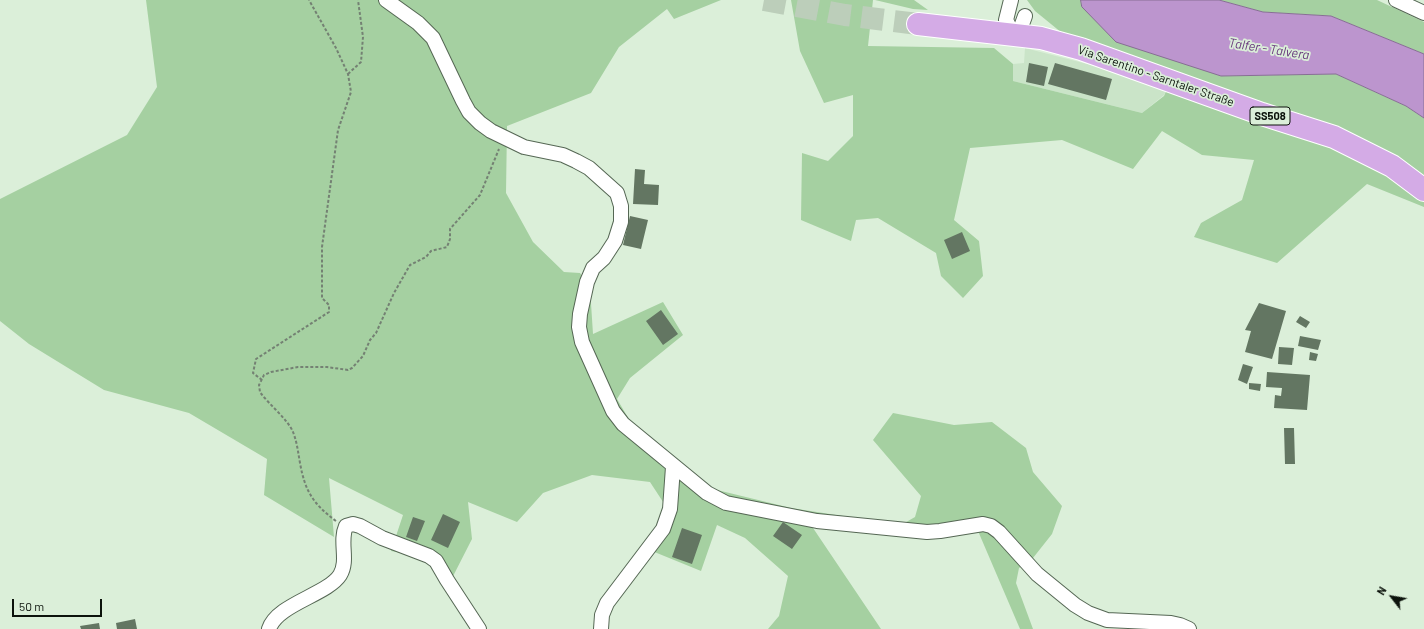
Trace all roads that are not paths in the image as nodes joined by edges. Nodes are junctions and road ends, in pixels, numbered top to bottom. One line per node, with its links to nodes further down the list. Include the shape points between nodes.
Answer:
1 (386, 0): 11 (street, via 418,23 433,38 463,101 480,123 524,147 563,155 576,161 589,168 617,193 621,206 621,222 615,241 604,258 593,268 587,282 580,314 582,342 613,411 623,424)
2 (1011, 0): 8 (street)
3 (1016, 0): 6 (street)
4 (1396, 0): 5 (street)
5 (1424, 14)
6 (1025, 16): 8 (street, via 1021,27); 9 (street, via 1030,27)
7 (918, 24): 8 (main road, SS508, via 986,31)
8 (1009, 27): 9 (main road, Via Sarentino - Sarntaler Straße / SS508)
9 (1040, 38): 10 (main road, Via Sarentino - Sarntaler Straße / SS508, via 1080,49 1334,137 1392,166)
10 (1424, 190)
11 (673, 467): 14 (street, via 670,509 663,529 607,603 602,615); 15 (street, via 707,493 726,503 817,521 927,532 988,525 999,532 1037,574 1088,613 1107,620 1171,623)
12 (269, 629): 13 (street, via 277,617 332,583 340,575 344,564 342,534 346,526 353,524 436,561)
13 (479, 629)
14 (602, 629)
15 (1189, 629)

